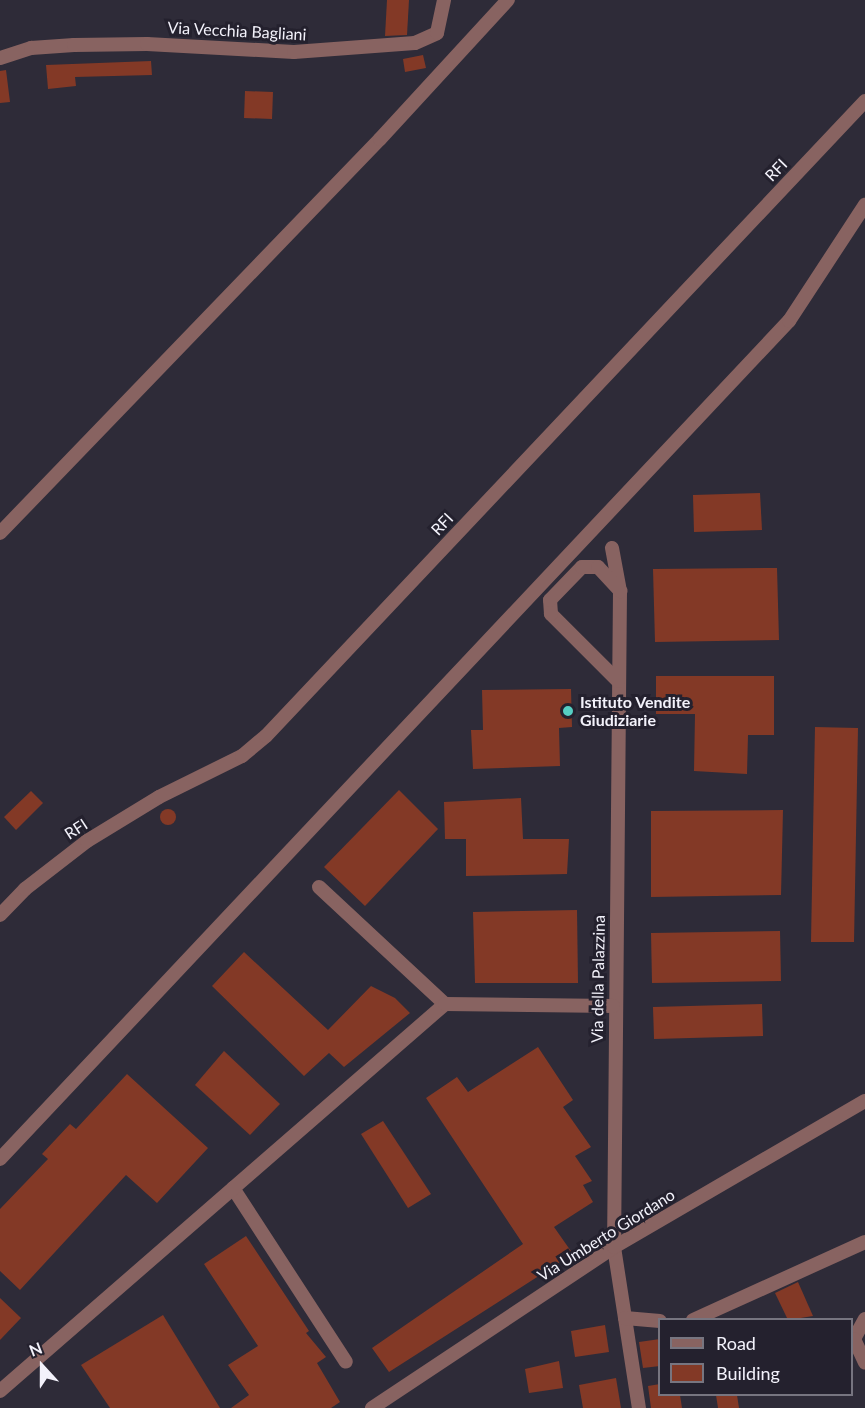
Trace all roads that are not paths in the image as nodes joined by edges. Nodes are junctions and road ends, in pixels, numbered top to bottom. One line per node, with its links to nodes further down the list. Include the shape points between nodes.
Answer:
1 (444, 0): 3 (street, Via Vecchia Bagliani, via 437,33 415,43 294,52 159,44 74,45 31,48)
2 (508, 0): 6 (street)
3 (0, 58)
4 (865, 101): 11 (street, RFI, via 260,742 242,756 159,797 80,845 25,889)
5 (865, 205): 15 (street, via 789,321)
6 (0, 533)
7 (612, 548): 8 (street, Via della Palazzina)
8 (620, 591): 9 (street, Via della Palazzina); 9 (street, via 598,567 582,567 550,600 551,614)
9 (618, 681): 13 (street, Via della Palazzina)
10 (319, 887): 12 (street)
11 (0, 915)
12 (445, 1004): 13 (street); 16 (street)
13 (613, 1006): 18 (street, Via della Palazzina)
14 (865, 1101): 18 (street, Via Umberto Giordano)
15 (0, 1159)
16 (233, 1188): 23 (street); 25 (street)
17 (865, 1242): 20 (street)
18 (614, 1247): 19 (street, Via della Palazzina); 26 (street, Via Umberto Giordano)
19 (625, 1318): 22 (street); 27 (street, Via della Palazzina)
20 (697, 1318)
21 (865, 1319): 24 (street, via 854,1339)
22 (658, 1321)
23 (346, 1362)
24 (865, 1363)
25 (0, 1391)
26 (372, 1408)
27 (639, 1408)

